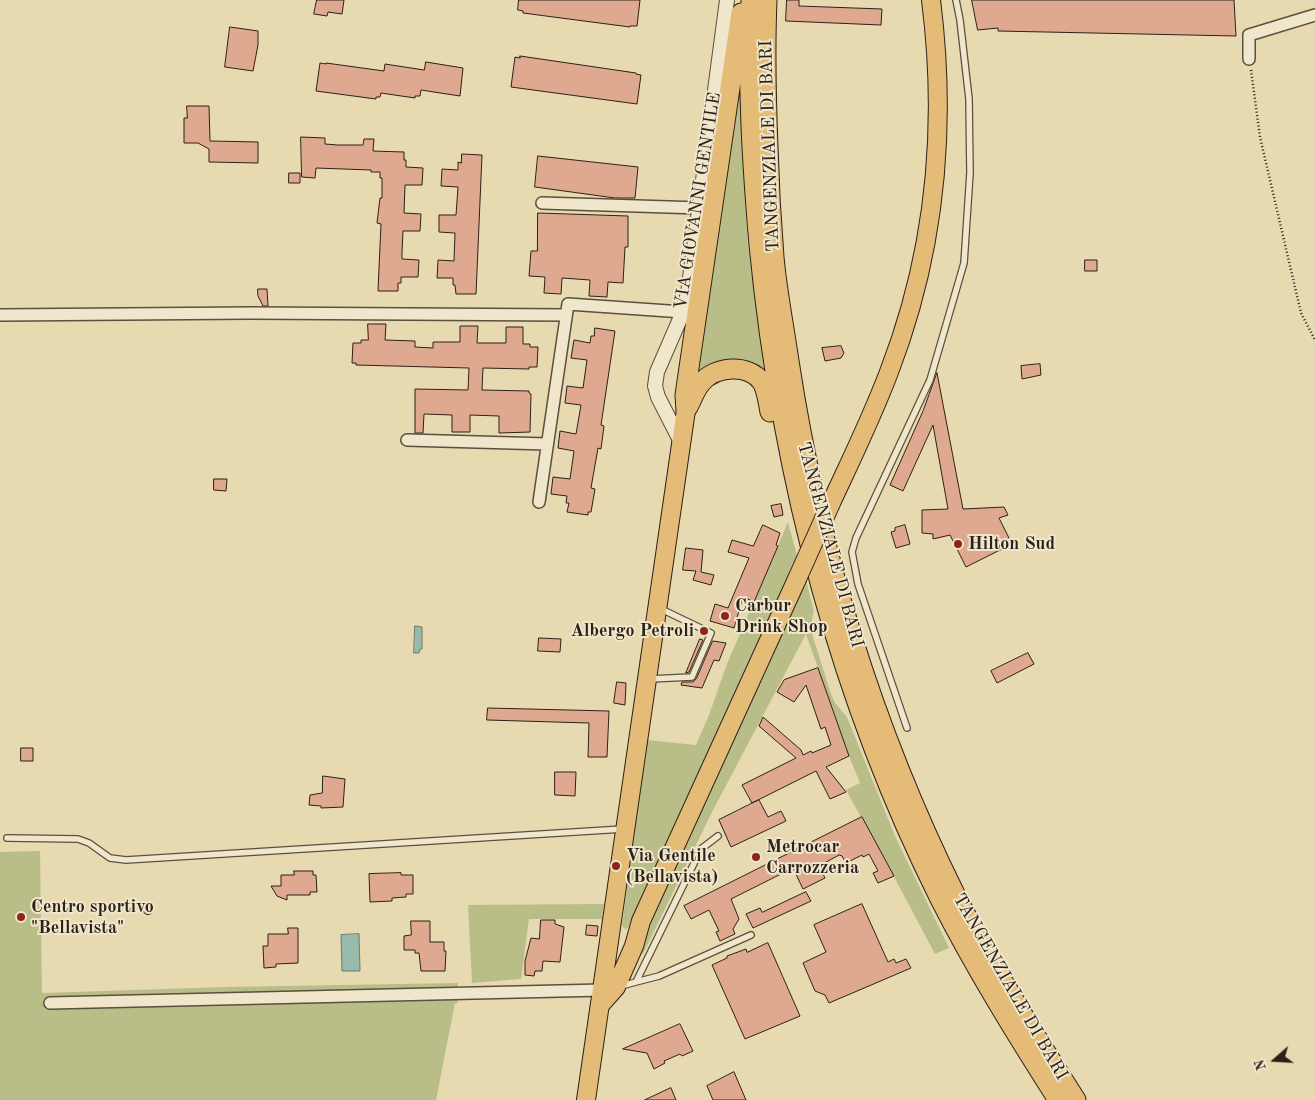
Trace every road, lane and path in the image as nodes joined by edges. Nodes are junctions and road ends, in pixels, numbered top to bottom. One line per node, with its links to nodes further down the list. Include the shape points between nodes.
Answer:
1 (727, 0): 10 (street, VIA GIOVANNI GENTILE)
2 (743, 0): 16 (highway, via 685,395)
3 (751, 0): 21 (highway, TANGENZIALE DI BARI, via 752,168 761,263 770,349)
4 (767, 0): 36 (highway, TANGENZIALE DI BARI, via 765,78 774,259 798,419 833,572 876,708 942,865 993,964)
5 (931, 0): 28 (main road, bridge, via 938,62 938,134 933,197 924,255 890,372)
6 (956, 0): 24 (lane, via 969,99 970,173 964,263 930,380 852,552 858,584)
7 (1315, 15): 8 (street, via 1249,35)
8 (1249, 59): 14 (path, via 1260,137 1301,313)
9 (542, 203): 10 (street)
10 (700, 208): 11 (street, VIA GIOVANNI GENTILE)
11 (683, 312): 12 (street, via 568,304); 15 (street, VIA GIOVANNI GENTILE, via 657,372 655,386)
12 (566, 314): 13 (street); 19 (street)
13 (0, 315)
14 (1315, 340)
15 (658, 398): 16 (street); 18 (street)
16 (686, 410): 18 (main road); 21 (highway, via 701,383 713,374 730,369 754,374 767,393 779,454)
17 (407, 440): 19 (street)
18 (682, 442): 22 (main road)
19 (547, 444): 20 (street)
20 (539, 502)
21 (802, 512): 35 (highway, TANGENZIALE DI BARI, via 817,577 841,655 913,841 990,991)
22 (657, 608): 23 (main road); 23 (lane, via 711,633 692,677)
23 (647, 679): 25 (main road)
24 (907, 728)
25 (625, 829): 27 (lane, via 126,860 110,858 78,839); 30 (main road)
26 (718, 836): 31 (lane, via 701,849)
27 (7, 838)
28 (641, 921): 30 (main road, via 631,934 620,939); 32 (main road, via 634,946)
29 (751, 935): 31 (lane, via 659,976)
30 (610, 938): 32 (main road)
31 (636, 982): 32 (lane)
32 (606, 994): 33 (street); 34 (main road)
33 (50, 1003)
34 (586, 1100)
35 (1058, 1100)
36 (1076, 1100)

